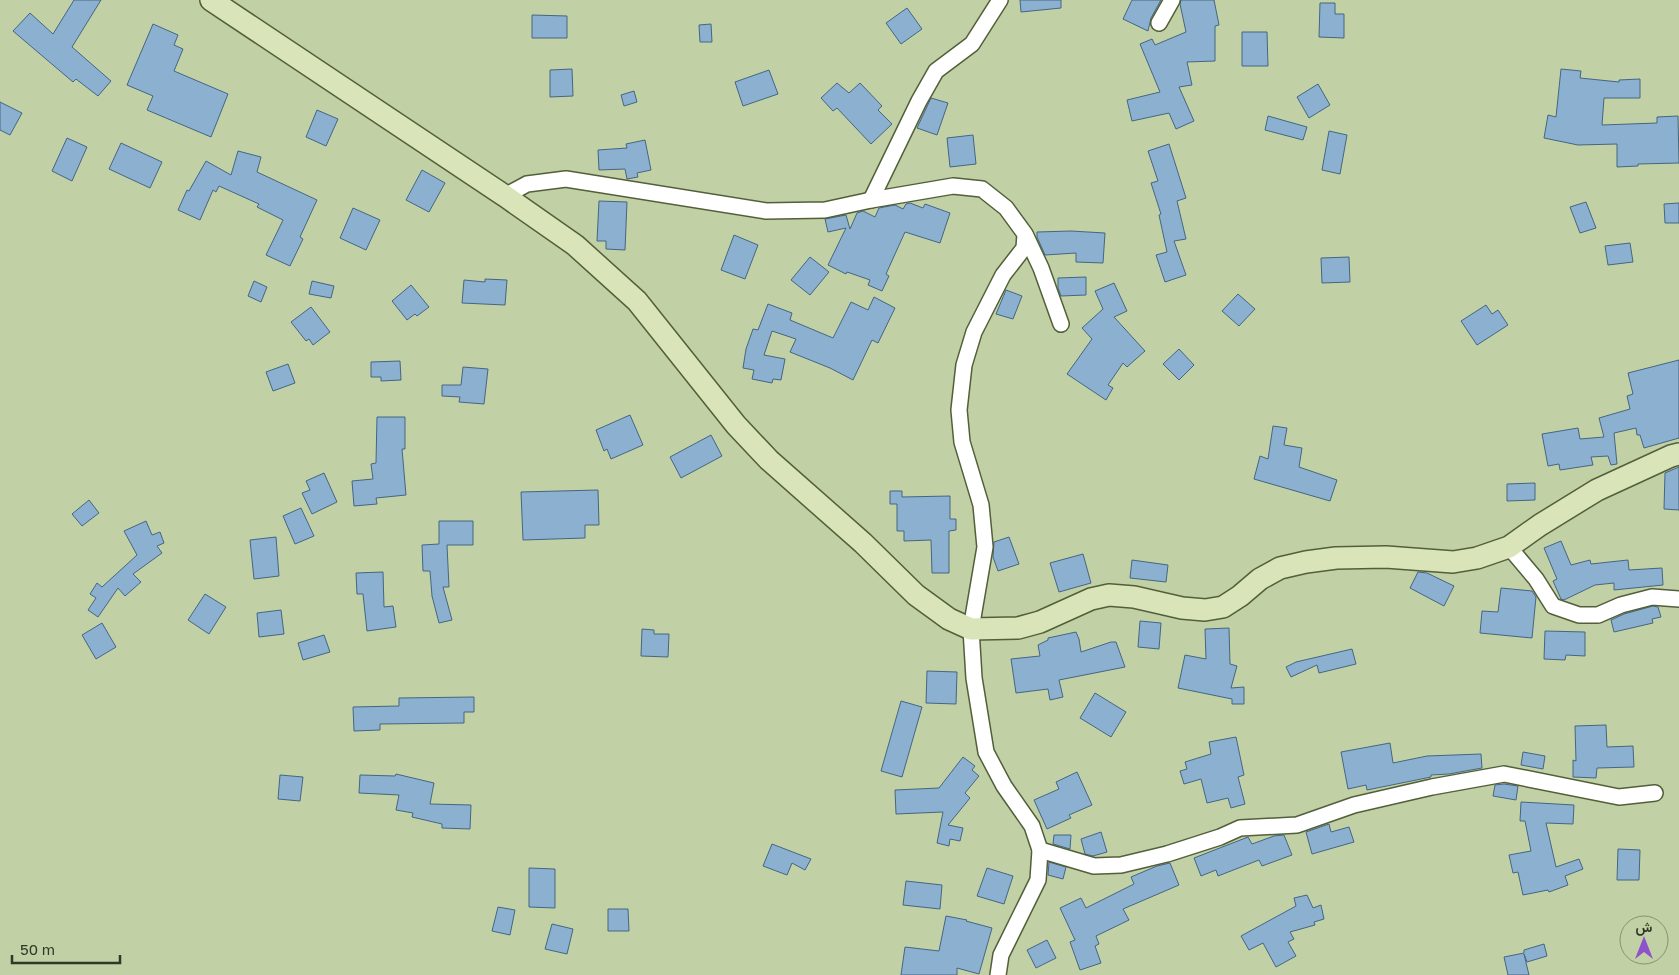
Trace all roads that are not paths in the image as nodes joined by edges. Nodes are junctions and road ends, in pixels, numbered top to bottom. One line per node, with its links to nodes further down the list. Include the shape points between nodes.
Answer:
1 (211, 0): 5 (main road)
2 (1000, 0): 6 (street, via 972,44 936,71)
3 (1172, 0): 4 (street)
4 (1159, 23)
5 (505, 196): 6 (street, via 527,184 566,179 766,211 825,210); 12 (main road, via 575,245 637,301 736,425 769,460 916,595 949,619)
6 (871, 200): 7 (street, via 953,186 982,189 1006,208)
7 (1025, 234): 8 (street); 12 (street, via 1024,248 1002,275 974,332 964,364 959,410 962,442 980,505 985,547)
8 (1061, 324)
9 (1679, 454): 10 (main road, via 1597,490)
10 (1509, 547): 11 (street, via 1536,579 1553,606 1579,615 1598,615 1620,605 1652,597); 12 (main road, via 1453,562 1386,557 1306,562 1280,568 1223,607 1205,610 1109,595 1018,628)
11 (1679, 599)
12 (971, 629): 14 (street, via 974,678 986,752 1004,786 1032,826)
13 (1655, 793): 14 (street, via 1619,797 1504,774 1354,805 1297,825 1240,828 1167,854 1121,865 1094,866)
14 (1040, 850): 15 (street, via 1038,880 1001,954)
15 (998, 975)

